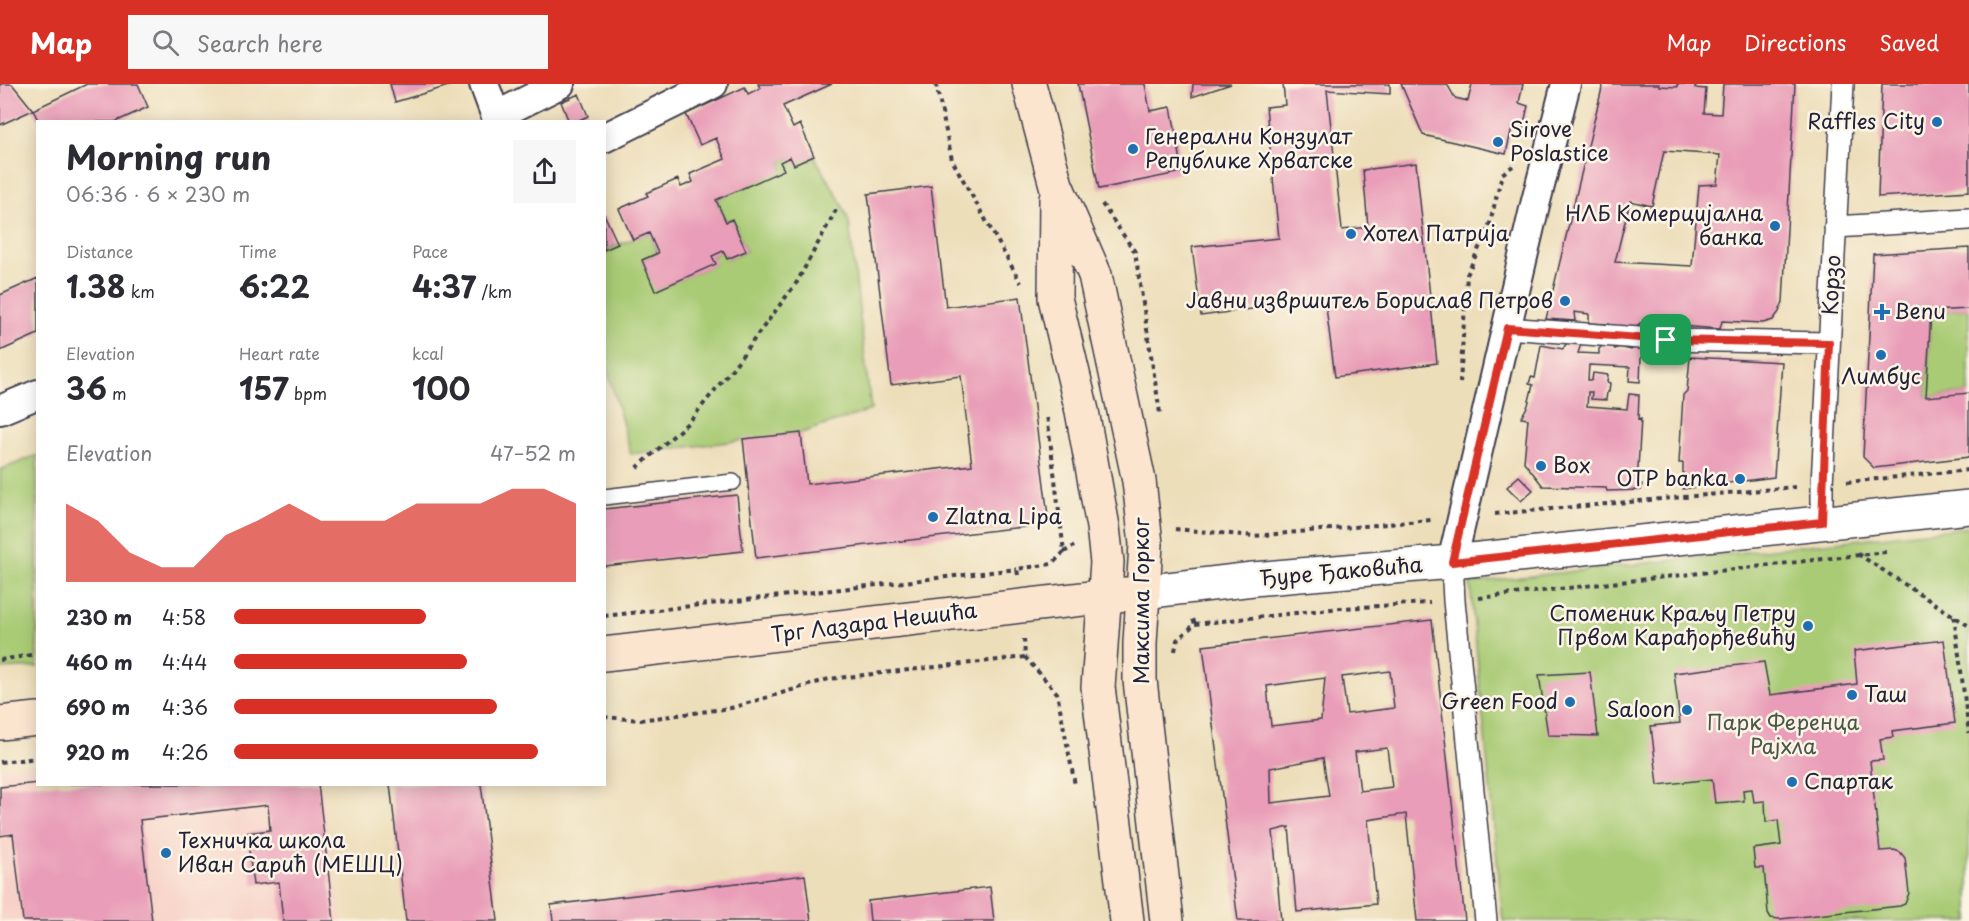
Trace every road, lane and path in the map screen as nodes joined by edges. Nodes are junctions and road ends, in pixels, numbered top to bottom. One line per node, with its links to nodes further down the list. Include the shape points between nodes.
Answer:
1 (484, 84): 8 (street)
2 (560, 84): 8 (street)
3 (713, 84): 9 (street)
4 (936, 84): 14 (path, via 952,160)
5 (1029, 84): 10 (main road, Максима Горког)
6 (1566, 84): 15 (street)
7 (1843, 84): 13 (street, Корзо)
8 (497, 119)
9 (606, 137)
10 (1056, 185): 33 (main road, Максима Горког, via 1095,275 1145,519); 34 (main road, Максима Горког, via 1055,298 1082,411 1103,527)
11 (836, 210): 21 (path, via 797,282 732,369 690,421)
12 (1969, 219): 13 (street)
13 (1835, 227): 16 (street, Корзо)
14 (1021, 283)
15 (1507, 328): 16 (street, via 1666,340); 26 (street)
16 (1829, 343): 23 (street, Корзо)
17 (36, 395): 18 (street)
18 (0, 410)
19 (1046, 410): 32 (path, via 1064,552 1052,564)
20 (1969, 470): 23 (path)
21 (630, 474)
22 (733, 482): 24 (lane)
23 (1822, 484): 26 (path); 27 (street, Корзо)
24 (606, 497)
25 (1969, 507): 27 (street, Ђуре Ђаковића)
26 (1464, 517): 28 (path, via 1254,536); 31 (street)
27 (1822, 522): 31 (street, Ђуре Ђаковића)
28 (1179, 530)
29 (1892, 551): 30 (path)
30 (1858, 555): 35 (path); 38 (path)
31 (1452, 562): 33 (street, Ђуре Ђаковића); 35 (street)
32 (1017, 570): 36 (path); 37 (path)
33 (1143, 592): 34 (main road, Трг Лазара Нешића); 53 (main road, Максима Горког, via 1140,680)
34 (1106, 597): 36 (main road, Трг Лазара Нешића); 52 (main road, Максима Горког, via 1098,687)
35 (1454, 601): 39 (path, via 1341,608); 54 (street)
36 (1021, 606): 42 (main road, Трг Лазара Нешића); 43 (path)
37 (606, 616)
38 (1954, 616): 40 (path); 48 (path)
39 (1195, 624)
40 (1969, 626)
41 (36, 654): 44 (path)
42 (606, 654)
43 (1025, 657): 45 (path, via 829,679 731,708 640,720); 51 (path, via 1057,693)
44 (0, 660)
45 (606, 717)
46 (36, 719): 47 (main road)
47 (0, 723)
48 (1969, 733)
49 (36, 758): 50 (path)
50 (0, 762)
51 (1075, 790)
52 (1127, 921)
53 (1167, 921)
54 (1486, 921)

